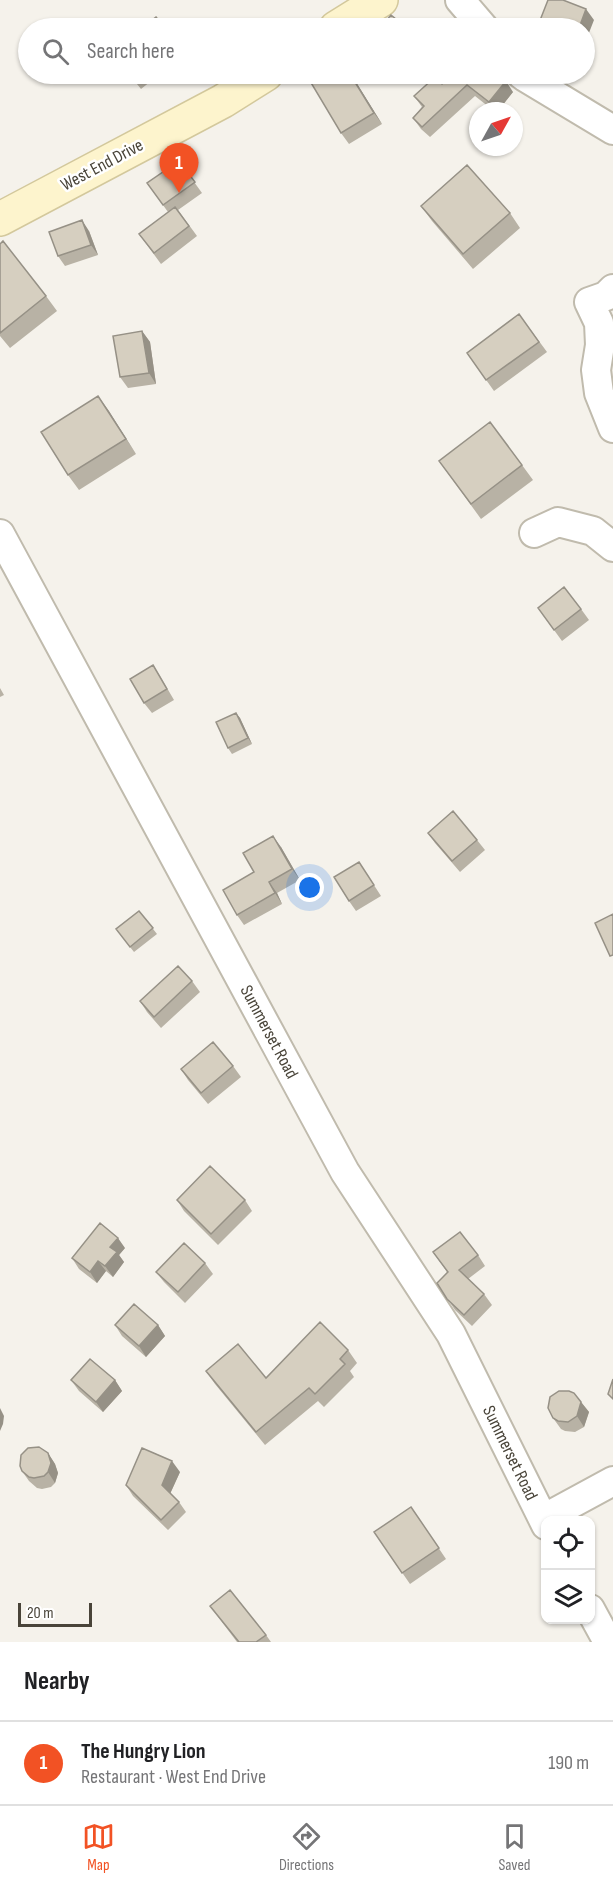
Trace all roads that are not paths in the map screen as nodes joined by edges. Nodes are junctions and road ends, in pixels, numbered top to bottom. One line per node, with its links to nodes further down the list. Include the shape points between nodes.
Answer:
1 (381, 0): 3 (main road)
2 (460, 0): 4 (street)
3 (352, 18)
4 (475, 18)
5 (250, 84): 8 (main road, West End Drive)
6 (537, 84): 7 (street)
7 (613, 130)
8 (0, 219)
9 (613, 289): 10 (street, via 589,302 599,323 599,393)
10 (613, 428)
11 (534, 533): 13 (street, via 558,522 593,531)
12 (0, 534): 15 (street, Summerset Road, via 345,1172 451,1334)
13 (613, 547)
14 (613, 1481): 16 (street)
15 (541, 1516)
16 (554, 1516)
17 (595, 1617): 18 (street)
18 (608, 1642)

